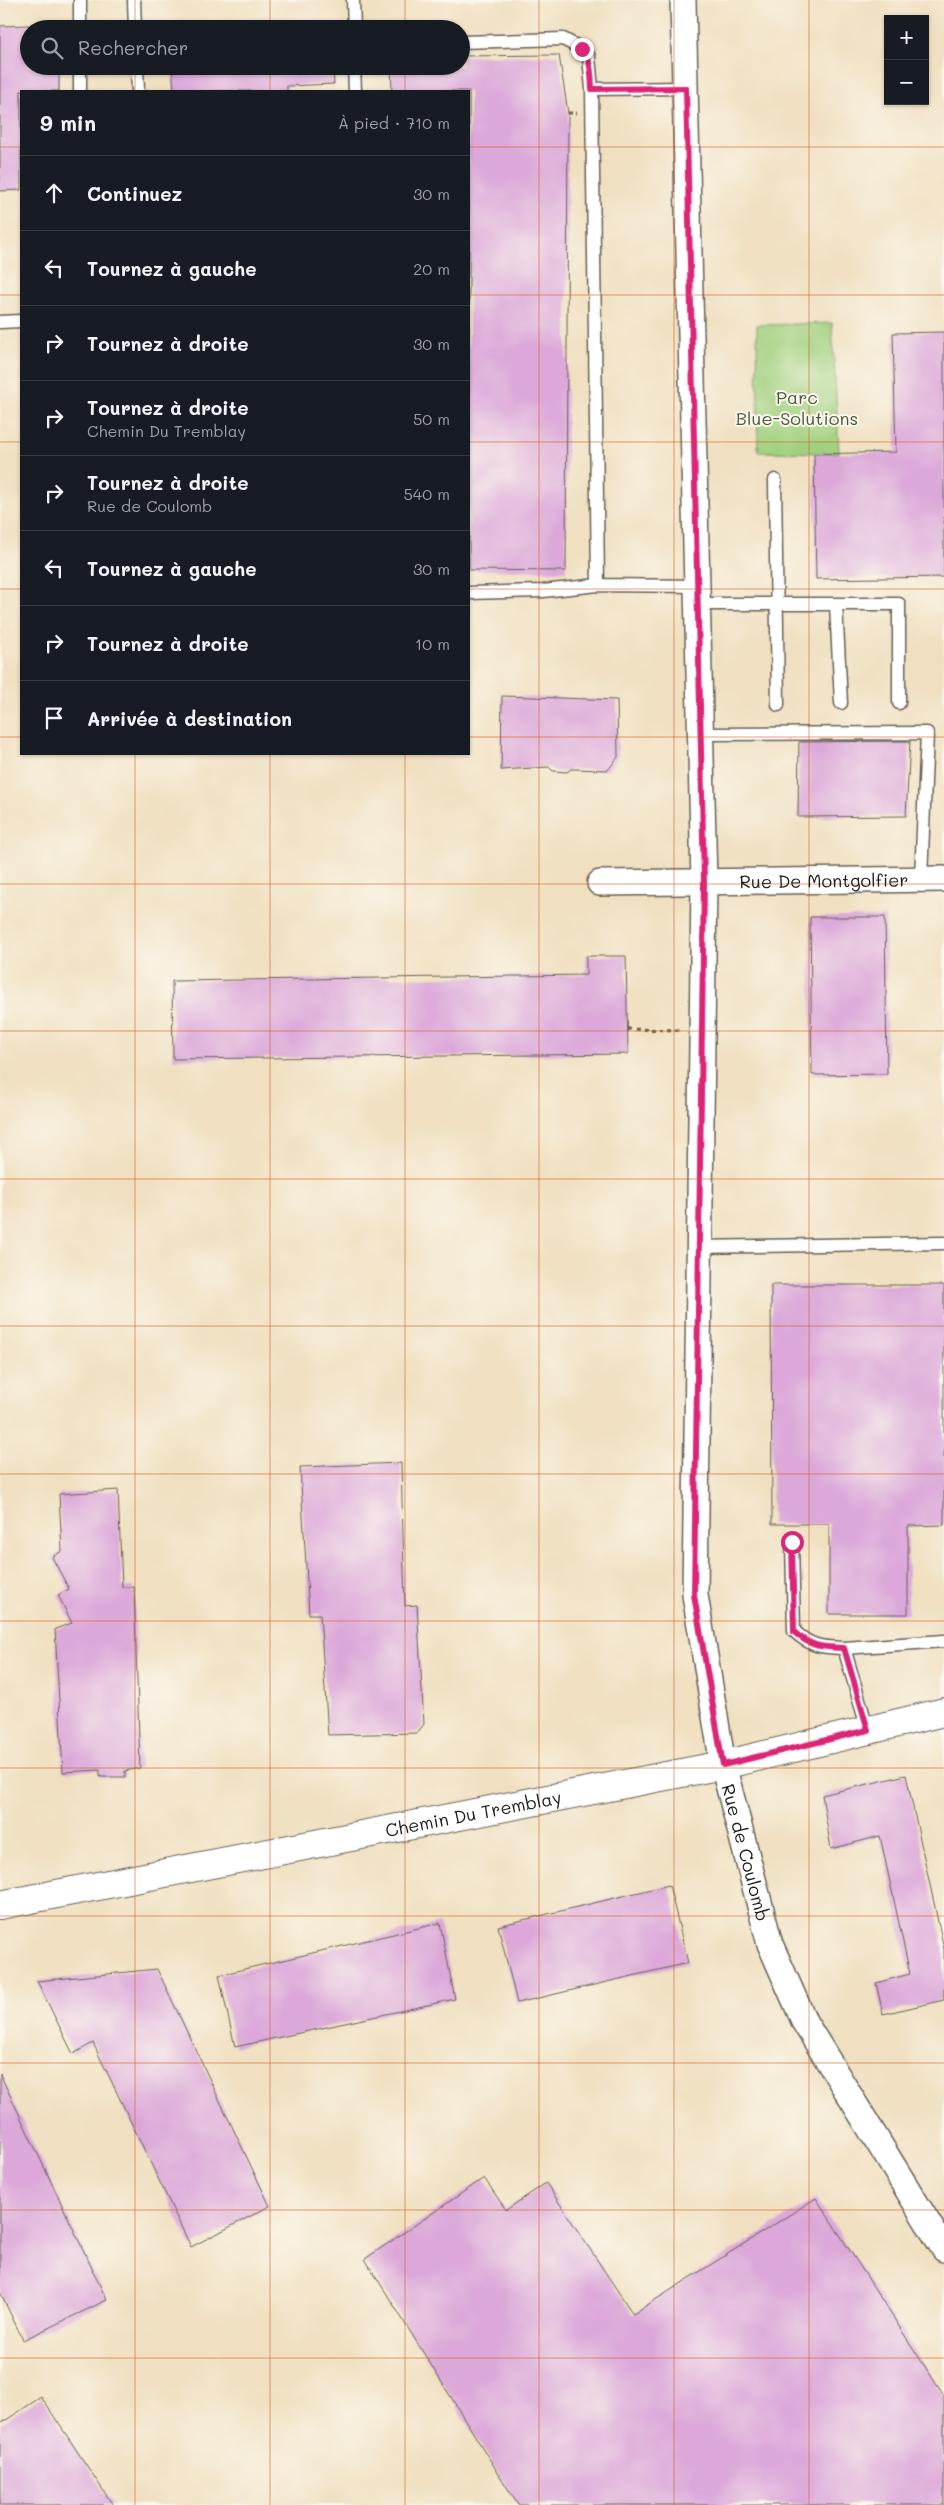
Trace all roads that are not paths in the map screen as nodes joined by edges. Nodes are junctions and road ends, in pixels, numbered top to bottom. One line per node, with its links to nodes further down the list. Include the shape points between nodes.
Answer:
1 (80, 0): 5 (lane)
2 (134, 0): 6 (lane)
3 (353, 0): 7 (lane)
4 (683, 0): 12 (street, Rue de Coulomb)
5 (80, 20)
6 (135, 20)
7 (354, 20)
8 (470, 42): 13 (lane, via 563,39 578,46 589,57)
9 (80, 75): 14 (lane)
10 (137, 75): 15 (lane)
11 (354, 75): 16 (lane)
12 (686, 88): 13 (lane); 22 (street, Rue de Coulomb)
13 (592, 89): 20 (lane)
14 (80, 90)
15 (138, 90)
16 (355, 90)
17 (20, 321): 18 (lane)
18 (0, 322)
19 (775, 480): 23 (lane)
20 (598, 585): 21 (lane, via 543,591); 22 (lane)
21 (470, 593)
22 (698, 595): 23 (lane); 28 (street, Rue de Coulomb)
23 (775, 604): 24 (lane); 27 (lane)
24 (836, 604): 25 (lane); 26 (lane, via 899,604)
25 (841, 702)
26 (899, 703)
27 (778, 705)
28 (701, 734): 29 (lane, via 927,734); 30 (street, Rue de Coulomb)
29 (933, 879): 30 (street, Rue De Montgolfier)
30 (704, 882): 31 (street, Rue De Montgolfier); 33 (street, Rue de Coulomb)
31 (600, 883)
32 (944, 1243): 33 (lane)
33 (700, 1247): 39 (street, Rue de Coulomb, via 694,1595)
34 (792, 1542): 36 (lane, via 794,1632 818,1647)
35 (944, 1641): 36 (lane)
36 (844, 1648): 38 (lane)
37 (944, 1712): 38 (street, Chemin Du Tremblay)
38 (868, 1730): 39 (street, Chemin Du Tremblay)
39 (723, 1765): 40 (street, Chemin Du Tremblay); 41 (street, Rue de Coulomb, via 770,1944 805,2023)
40 (0, 1905)
41 (944, 2249)

